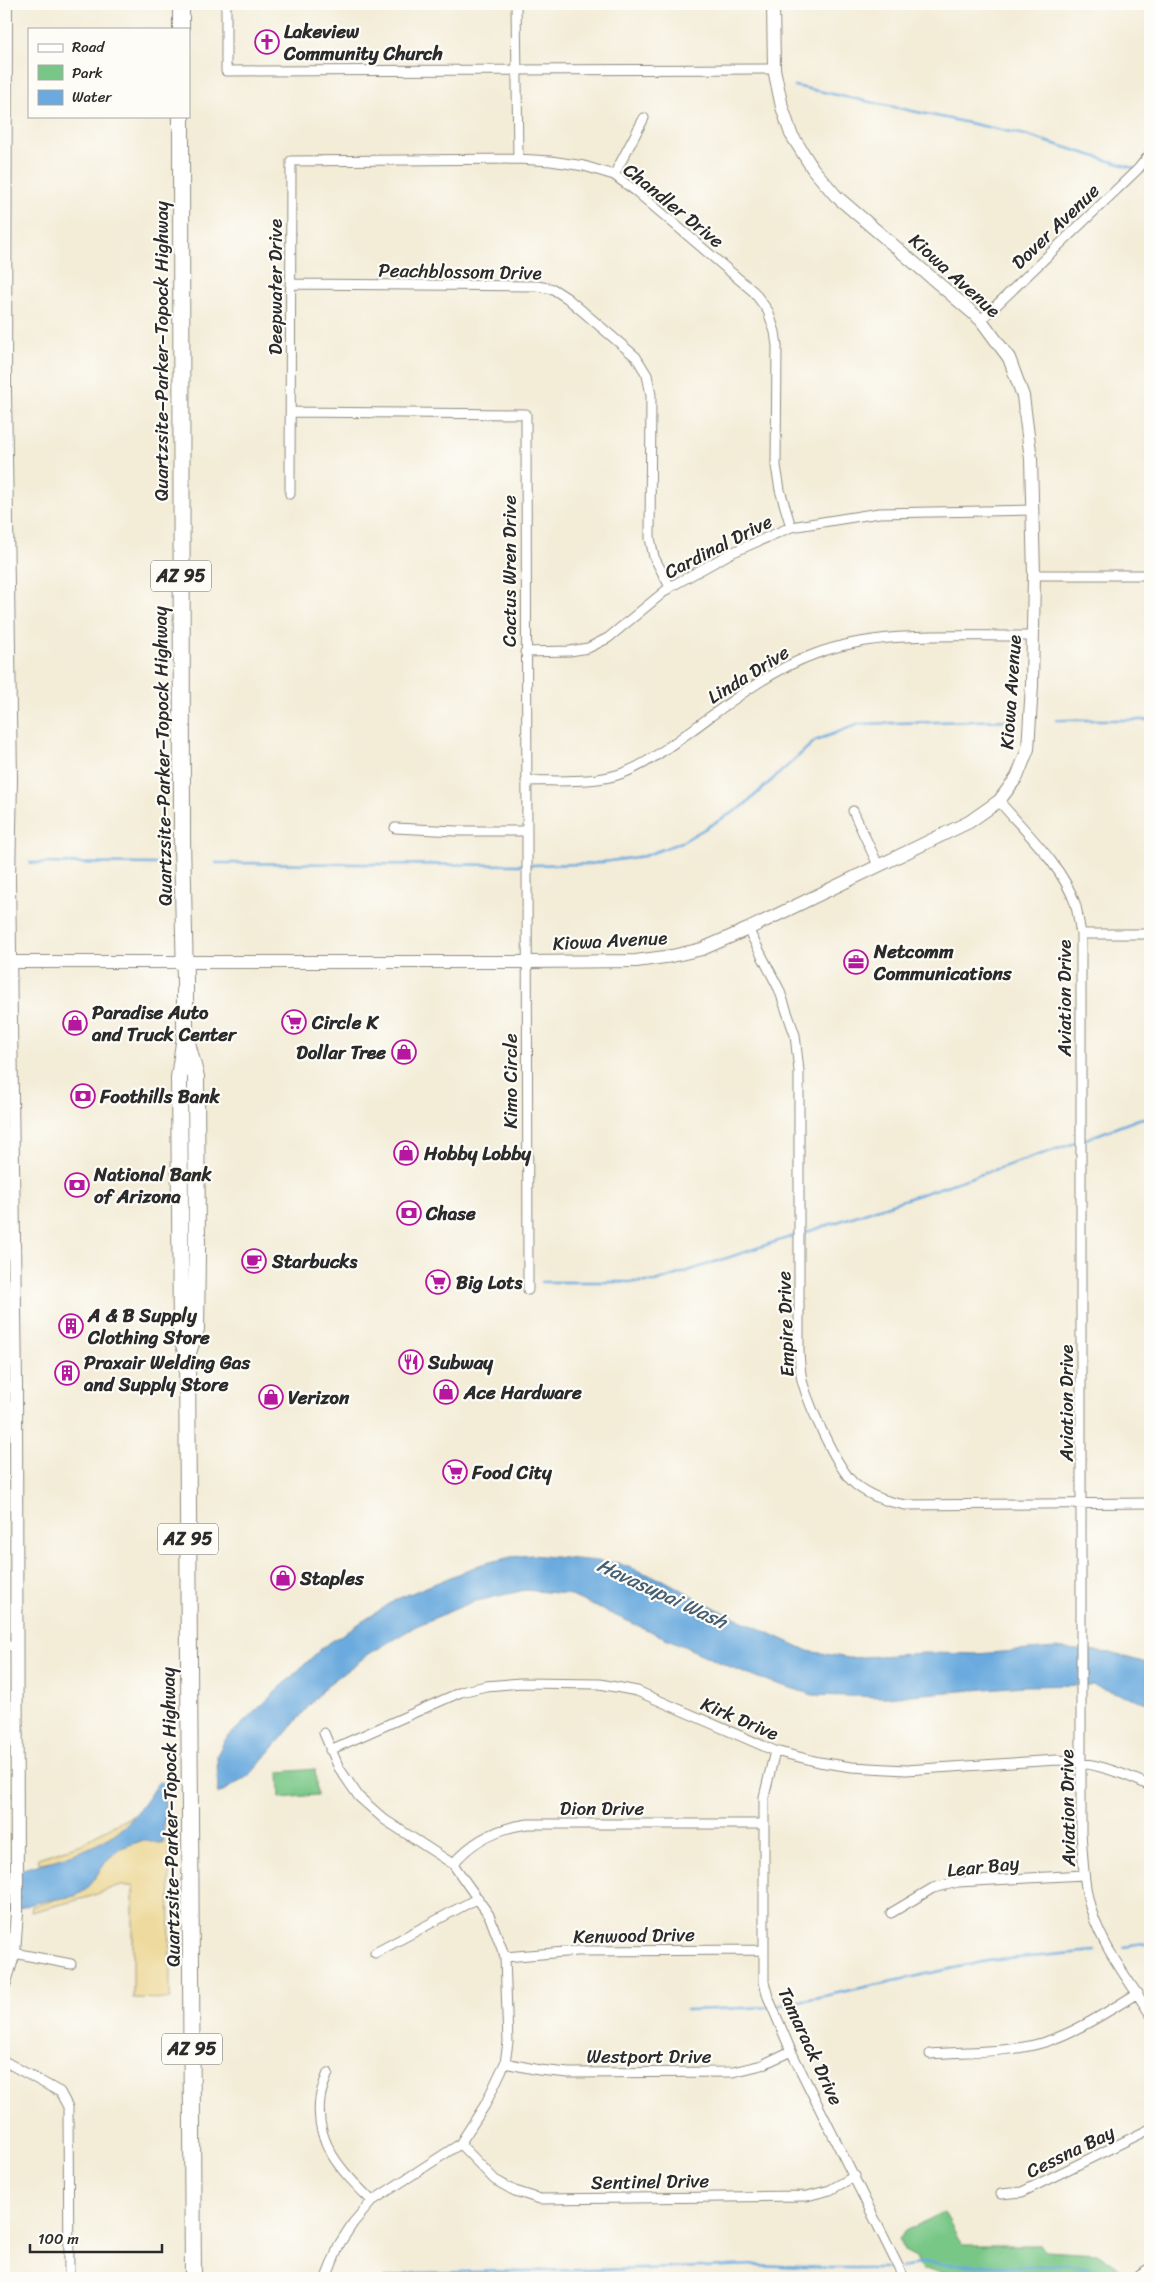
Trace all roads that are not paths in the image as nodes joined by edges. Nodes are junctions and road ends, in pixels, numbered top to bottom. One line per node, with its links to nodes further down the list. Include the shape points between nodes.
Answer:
1 (6, 4): 17 (main road)
2 (181, 4): 6 (highway)
3 (226, 4): 8 (street, via 226,71)
4 (516, 4): 8 (street)
5 (773, 4): 7 (main road, Kiowa Avenue)
6 (181, 28)
7 (774, 69): 8 (street); 16 (main road, Kiowa Avenue, via 791,134 813,169 836,196)
8 (517, 71): 12 (street)
9 (181, 118): 36 (highway, Quartzsite–Parker–Topock Highway / AZ 95)
10 (644, 118): 14 (street)
11 (1150, 154): 16 (street, Dover Avenue)
12 (518, 159): 13 (street, Chandler Drive); 14 (street, Chandler Drive, via 584,166)
13 (291, 161): 15 (street, Deepwater Drive)
14 (614, 175): 21 (street, Chandler Drive, via 754,292 768,311 777,346 776,466)
15 (290, 284): 18 (street, Deepwater Drive); 24 (street, Peachblossom Drive, via 537,286 567,298 636,357 647,375 651,395 650,538 654,557)
16 (981, 320): 20 (main road, Kiowa Avenue, via 1009,358 1023,396 1031,459)
17 (4, 392): 37 (main road, via 11,779)
18 (292, 412): 19 (street, Deepwater Drive); 26 (street, Cactus Wren Drive, via 526,414)
19 (290, 494)
20 (1032, 510): 21 (street, Cardinal Drive, via 879,513); 22 (main road, Kiowa Avenue)
21 (791, 528): 24 (street, Cardinal Drive, via 732,553)
22 (1034, 575): 23 (street); 25 (main road, Kiowa Avenue)
23 (1150, 575)
24 (670, 587): 26 (street, Cardinal Drive, via 608,638 588,648)
25 (1033, 636): 27 (street, Linda Drive, via 898,638 853,643 816,653 756,684 652,759 622,773 596,779); 28 (main road, Kiowa Avenue, via 1028,749 1017,777)
26 (525, 652): 27 (street, Cactus Wren Drive)
27 (526, 781): 31 (street, Cactus Wren Drive)
28 (998, 801): 32 (main road, Kiowa Avenue, via 969,822); 34 (street, Aviation Drive, via 1048,857 1061,877 1075,903)
29 (853, 812): 32 (street)
30 (395, 828): 31 (street)
31 (525, 831): 38 (street, Cactus Wren Drive)
32 (878, 865): 33 (main road, Kiowa Avenue)
33 (748, 929): 38 (main road, Kiowa Avenue, via 702,949 672,956 636,961); 41 (street, Empire Drive, via 779,989 795,1035 799,1071 799,1353 802,1382 810,1406 841,1466 855,1484 874,1496 898,1504)
34 (1081, 934): 35 (street); 41 (street, Aviation Drive)
35 (1150, 934)
36 (185, 961): 37 (main road, Kiowa Avenue); 38 (main road, Kiowa Avenue); 74 (highway, Quartzsite–Parker–Topock Highway / AZ 95, via 185,1036 196,1077 196,1329 187,1355)
37 (7, 962): 40 (main road)
38 (526, 962): 39 (street, Kimo Circle)
39 (528, 1290)
40 (8, 1389): 43 (main road)
41 (1082, 1503): 42 (street, Empire Drive); 47 (street, Aviation Drive)
42 (1150, 1503)
43 (9, 1646): 55 (main road, via 17,1912)
44 (324, 1733): 45 (street)
45 (330, 1750): 46 (street, Kirk Drive, via 461,1692 521,1683 600,1684 637,1691); 50 (street, via 346,1781 369,1807)
46 (775, 1751): 47 (street, Kirk Drive, via 852,1768 906,1770 1057,1760); 49 (street, Tamarack Drive, via 764,1797)
47 (1082, 1762): 48 (street, Kirk Drive, via 1123,1772); 51 (street, Aviation Drive)
48 (1150, 1786)
49 (764, 1824): 50 (street, Dion Drive, via 520,1825 483,1837); 54 (street, Tamarack Drive)
50 (453, 1864): 52 (street)
51 (1084, 1875): 53 (street, Lear Bay, via 958,1882 933,1888); 60 (street, Aviation Drive, via 1095,1921)
52 (478, 1898): 56 (street); 57 (street, via 489,1914)
53 (891, 1913)
54 (764, 1950): 57 (street, Kenwood Drive, via 577,1951); 62 (street, Tamarack Drive, via 764,1982 768,1997)
55 (14, 1953): 58 (street); 59 (main road)
56 (375, 1953)
57 (505, 1957): 65 (street, via 508,2042)
58 (71, 1964)
59 (4, 1985)
60 (1138, 1993): 61 (street, Aviation Drive); 63 (street, via 1070,2032 1044,2042)
61 (1150, 2014)
62 (792, 2051): 65 (street, Westport Drive, via 762,2065 733,2072 570,2073); 69 (street, Tamarack Drive)
63 (930, 2054)
64 (4, 2061): 73 (street, via 60,2092 68,2107)
65 (504, 2062): 68 (street, via 485,2105)
66 (328, 2073): 71 (street, via 320,2099 320,2125 327,2149 345,2174)
67 (1150, 2129): 70 (street, Cessna Bay, via 1022,2192)
68 (460, 2144): 69 (street, Sentinel Drive, via 495,2180 540,2199 806,2196 830,2190); 71 (street)
69 (855, 2176): 76 (street, Tamarack Drive)
70 (1002, 2194)
71 (372, 2201): 75 (street, via 340,2242)
72 (1150, 2268): 77 (street)
73 (70, 2278)
74 (193, 2278)
75 (326, 2278)
76 (904, 2278)
77 (1134, 2278)

